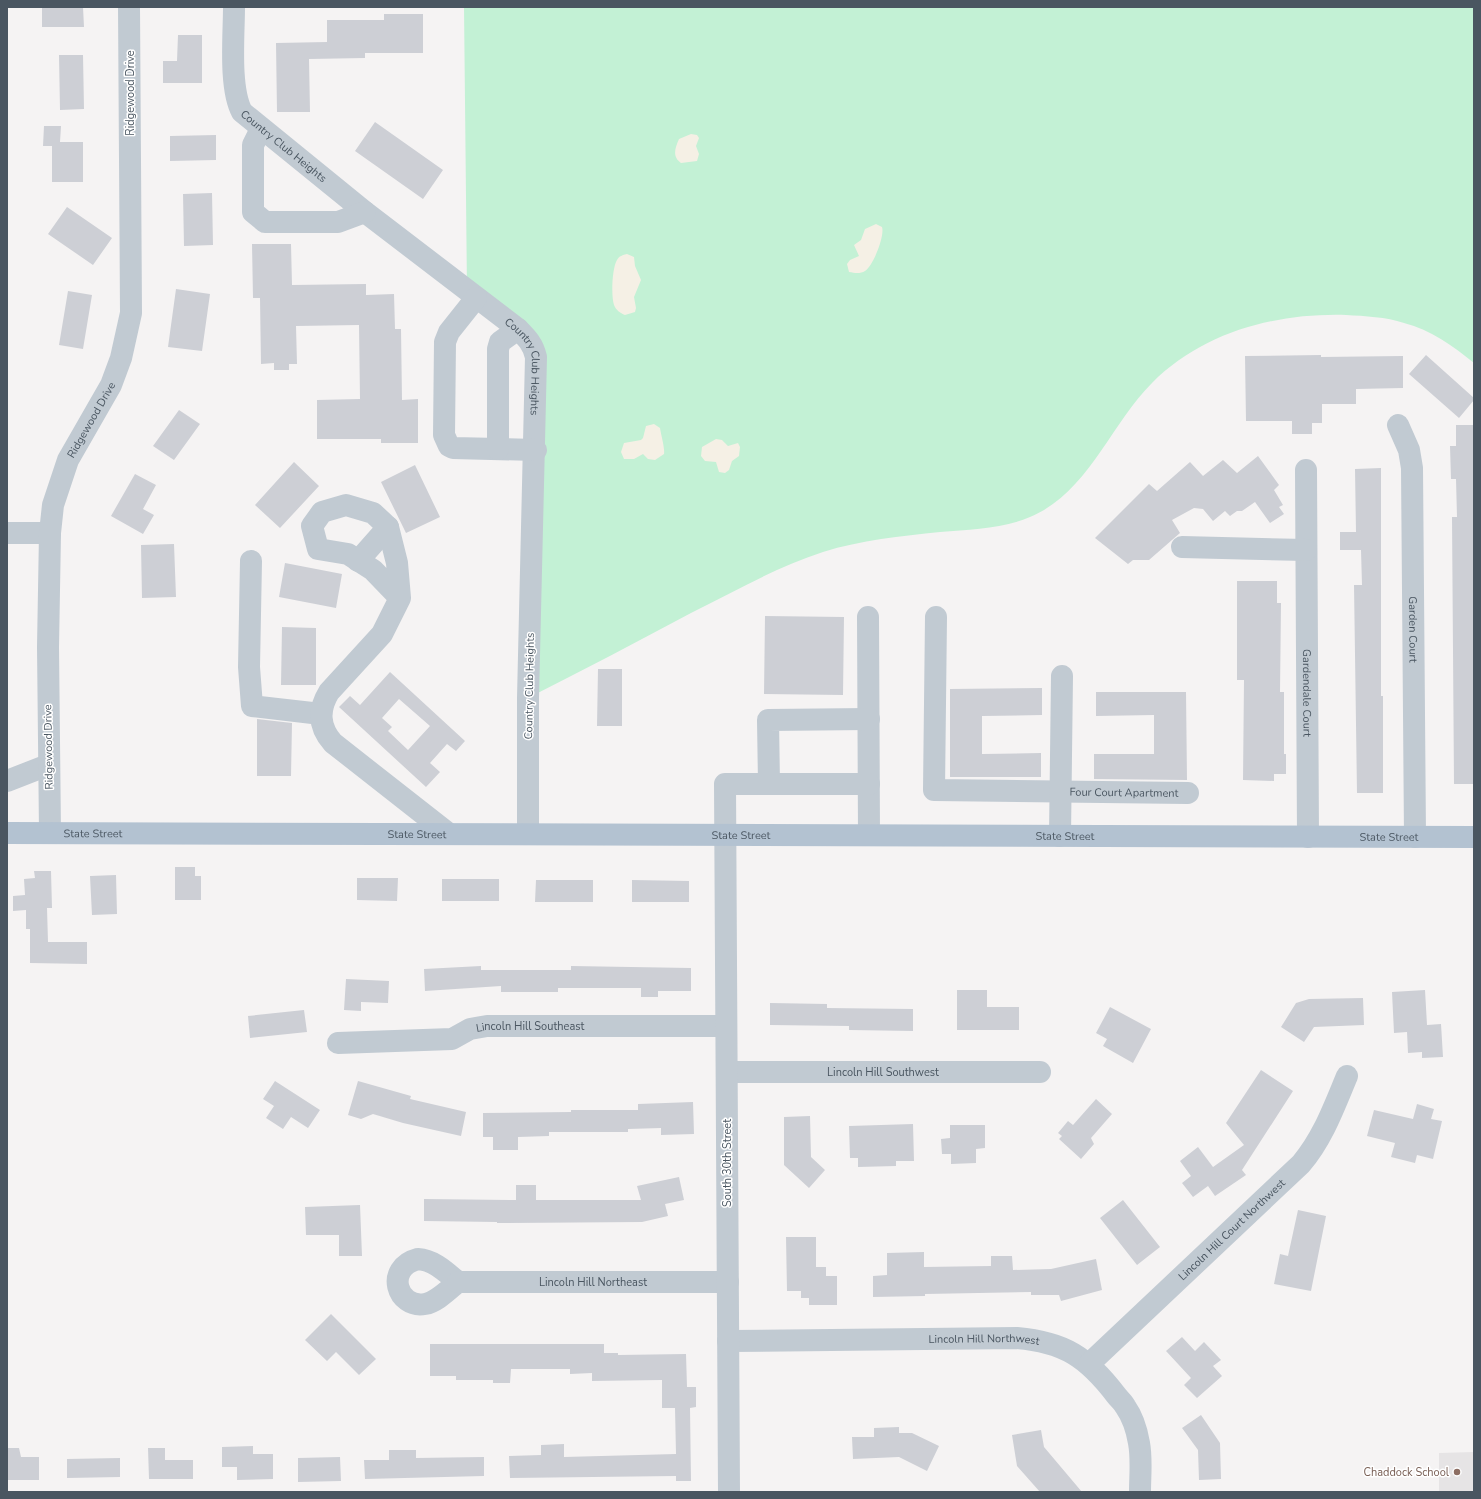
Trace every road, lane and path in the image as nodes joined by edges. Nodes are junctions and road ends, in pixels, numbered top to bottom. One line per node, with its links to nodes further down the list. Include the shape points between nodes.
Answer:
1 (129, 7): 12 (street, Ridgewood Drive, via 129,329 122,358 111,385 101,406 79,439 60,482 53,505)
2 (234, 7): 3 (street, Country Club Heights, via 236,95 242,112)
3 (261, 129): 4 (street, Country Club Heights); 4 (street, via 253,145 253,212 265,222 338,222)
4 (366, 212): 5 (street, Country Club Heights)
5 (476, 298): 6 (street, Country Club Heights); 8 (street, via 449,332 445,342 444,434 449,446 453,448)
6 (518, 329): 8 (street, via 500,342 498,349); 9 (street, Country Club Heights, via 531,342 536,357)
7 (1398, 424): 38 (street, Garden Court, via 1409,450 1412,468)
8 (498, 449): 9 (street)
9 (536, 450): 33 (street, Country Club Heights, via 528,698)
10 (1306, 470): 15 (street, Gardendale Court)
11 (388, 527): 17 (street); 17 (street, via 373,512 346,505 322,512 312,526 318,549 348,554); 18 (street, via 397,563)
12 (50, 532): 13 (street); 24 (street, Ridgewood Drive)
13 (7, 533)
14 (1182, 547): 15 (street)
15 (1306, 550): 37 (street, Gardendale Court)
16 (251, 561): 22 (street, via 249,667 252,706)
17 (358, 561): 18 (street, via 372,570)
18 (400, 598): 22 (street, via 382,634 329,692)
19 (868, 617): 23 (street)
20 (936, 617): 28 (street, Four Court Apartment, via 934,790)
21 (1062, 676): 28 (street, Four Court Apartment)
22 (320, 714): 32 (street, via 327,736 333,743)
23 (868, 719): 26 (street, via 768,720); 27 (street)
24 (48, 765): 25 (street); 31 (street, Ridgewood Drive)
25 (7, 781)
26 (769, 784): 27 (street); 34 (street, South 30th Street, via 725,784)
27 (869, 784): 35 (street)
28 (1060, 792): 29 (street, Four Court Apartment); 36 (street, Four Court Apartment)
29 (1188, 793)
30 (7, 833): 31 (main road, State Street)
31 (50, 833): 32 (main road, State Street)
32 (449, 834): 33 (main road, State Street)
33 (528, 834): 34 (main road, State Street)
34 (725, 835): 35 (main road, State Street); 40 (street, South 30th Street)
35 (869, 835): 36 (main road, State Street)
36 (1060, 836): 37 (main road, State Street)
37 (1308, 837): 38 (main road, State Street)
38 (1415, 837): 39 (main road, State Street)
39 (1474, 837)
40 (726, 1026): 41 (street, Lincoln Hill Southeast, via 487,1026 470,1029 452,1040); 42 (street, South 30th Street)
41 (338, 1043)
42 (727, 1072): 43 (street, Lincoln Hill Southwest); 46 (street, South 30th Street)
43 (1040, 1072)
44 (1347, 1076): 48 (street, Lincoln Hill Court Northwest, via 1315,1149)
45 (458, 1282): 46 (street, Lincoln Hill Northeast)
46 (728, 1282): 47 (street, South 30th Street)
47 (728, 1341): 48 (street, Lincoln Hill Northwest, via 1017,1338 1053,1344); 49 (street, South 30th Street)
48 (1089, 1364): 50 (street, Lincoln Hill Northwest, via 1125,1405 1131,1419 1139,1443)
49 (729, 1492)
50 (1140, 1492)

